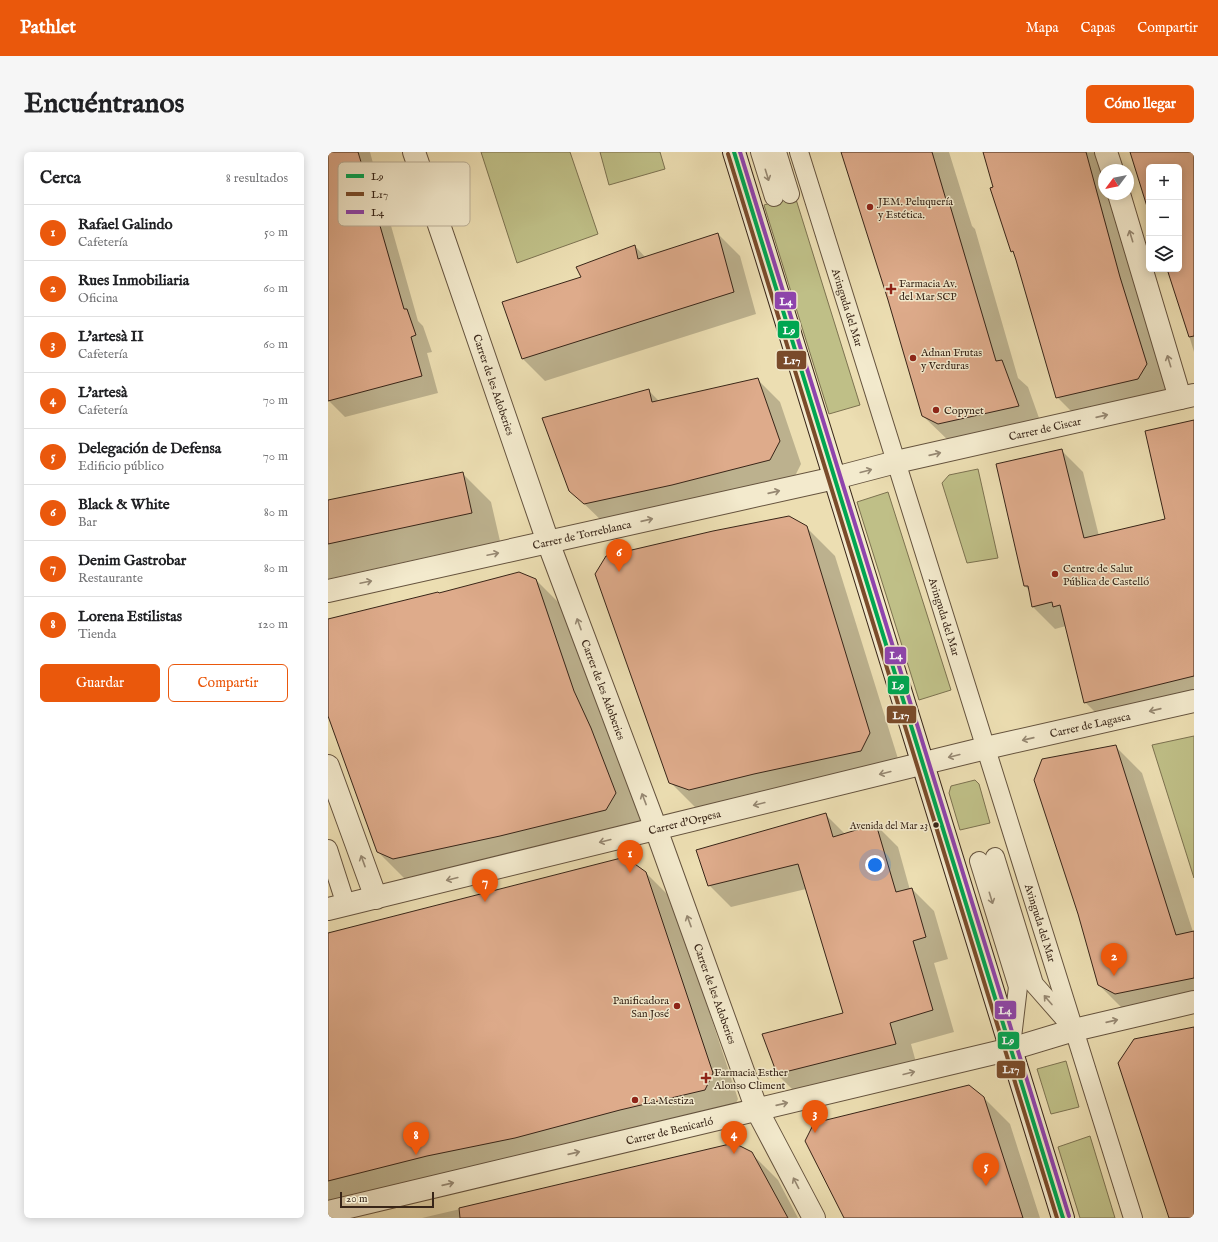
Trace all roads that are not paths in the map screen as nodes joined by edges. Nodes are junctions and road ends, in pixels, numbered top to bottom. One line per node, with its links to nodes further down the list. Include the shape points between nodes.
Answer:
1 (414, 152): 7 (street, Carrer de les Adoberies)
2 (734, 152): 13 (street)
3 (760, 152): 4 (lane, one-way to 4, via 782,196)
4 (777, 152)
5 (799, 152): 12 (lane, Avinguda del Mar)
6 (1106, 152): 8 (street)
7 (417, 162)
8 (1110, 164)
9 (1121, 200): 11 (street, one-way to 9)
10 (439, 226): 14 (street, Carrer de les Adoberies)
11 (1187, 397): 12 (street, Carrer de Ciscar, one-way to 11)
12 (896, 462): 13 (street, one-way to 12); 17 (lane, Avinguda del Mar)
13 (835, 478): 14 (street, Carrer de Torreblanca, one-way to 13); 18 (street)
14 (548, 542): 15 (street, Carrer de Torreblanca, one-way to 14); 20 (street, Carrer de les Adoberies, one-way to 14)
15 (328, 590)
16 (1194, 701): 17 (street, Carrer de Lagasca, one-way to 17)
17 (986, 748): 18 (street, one-way to 18); 25 (lane, Avinguda del Mar)
18 (923, 764): 20 (street, Carrer d'Orpesa, one-way to 20); 26 (street)
19 (328, 766): 22 (street, one-way to 19)
20 (656, 829): 22 (street, Carrer d'Orpesa, one-way to 22); 27 (street, Carrer de les Adoberies, one-way to 20)
21 (328, 849): 23 (lane)
22 (376, 898): 23 (street, Carrer d'Orpesa)
23 (337, 907)
24 (1194, 1002): 25 (street, one-way to 24)
25 (1074, 1030): 26 (street); 26 (lane, one-way to 26, via 1034,984 987,859 1018,987); 31 (lane, Avinguda del Mar)
26 (1011, 1049): 27 (street, Carrer de Benicarló, one-way to 26); 30 (street)
27 (757, 1110): 28 (street, Carrer de Benicarló, one-way to 27); 29 (street, Carrer de les Adoberies, one-way to 27)
28 (328, 1212)
29 (814, 1218)
30 (1063, 1218)
31 (1133, 1218)

